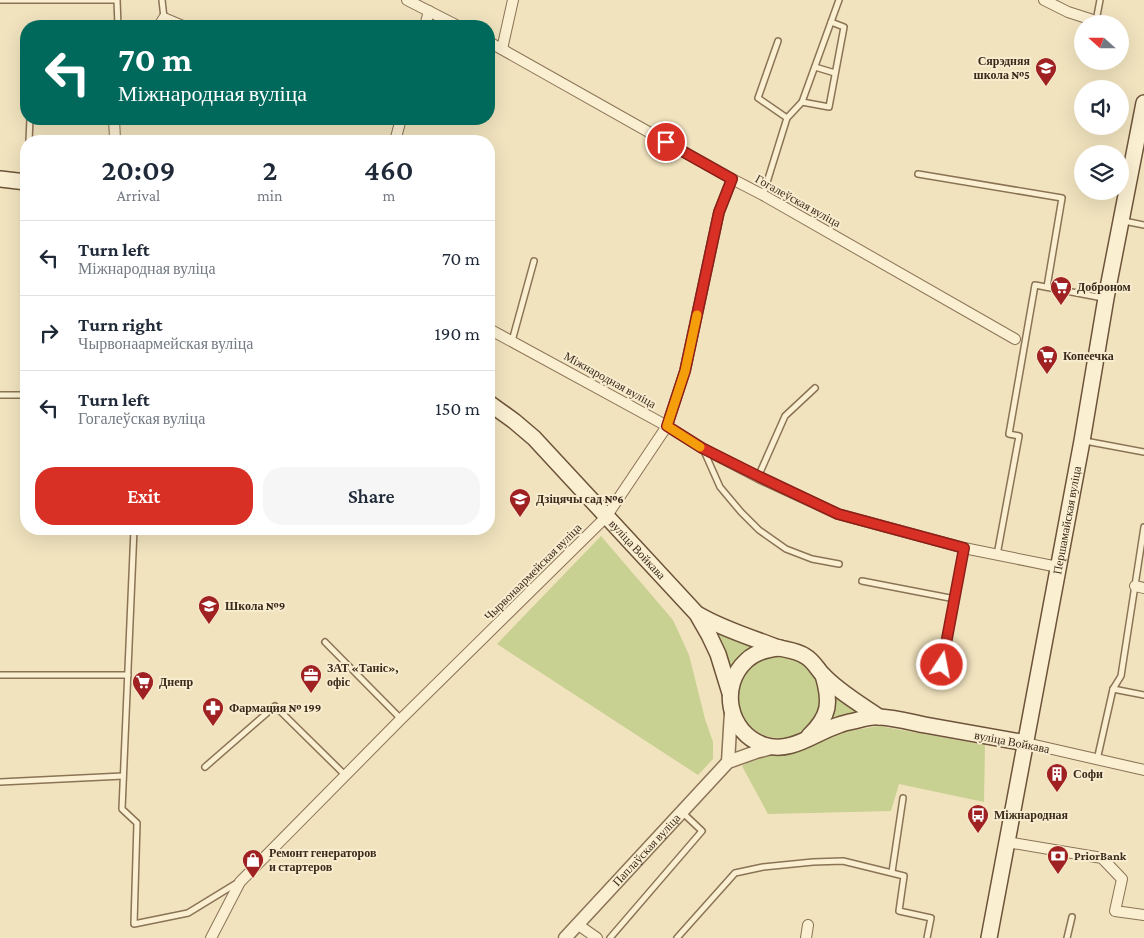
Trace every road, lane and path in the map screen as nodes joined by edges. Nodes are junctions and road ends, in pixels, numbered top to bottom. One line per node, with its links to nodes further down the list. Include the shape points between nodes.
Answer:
1 (0, 0): 2 (lane)
2 (117, 0): 12 (lane)
3 (162, 0): 13 (lane)
4 (407, 0): 9 (street)
5 (513, 0): 19 (street)
6 (840, 0): 16 (lane)
7 (1044, 0): 10 (street)
8 (1100, 0): 11 (lane)
9 (429, 11): 14 (street); 15 (street)
10 (1077, 15)
11 (1097, 15)
12 (118, 20)
13 (162, 20)
14 (427, 20)
15 (446, 20)
16 (831, 22): 20 (lane); 21 (lane, via 844,27)
17 (778, 41): 24 (lane, via 758,98)
18 (495, 45): 19 (street, Гогалеўская вуліца)
19 (502, 49): 28 (street, Гогалеўская вуліца)
20 (815, 67): 21 (lane); 22 (lane)
21 (835, 73): 22 (lane, via 829,107)
22 (802, 102): 24 (lane)
23 (1144, 103): 30 (main road, Першамайская вуліца)
24 (787, 118): 29 (lane)
25 (918, 174): 33 (lane, via 1062,198)
26 (20, 177): 27 (main road)
27 (0, 179)
28 (732, 179): 29 (street, Гогалеўская вуліца); 42 (street, Чырвонаармейская вуліца, via 719,212 685,371)
29 (763, 195): 36 (street, Гогалеўская вуліца)
30 (1121, 220): 31 (lane); 34 (main road, Першамайская вуліца)
31 (1144, 225)
32 (534, 261): 37 (lane)
33 (1047, 287): 34 (lane); 51 (lane, via 1035,285 1009,434 1019,436)
34 (1106, 298): 43 (main road, Першамайская вуліца)
35 (495, 332): 37 (street, Міжнародная вуліца)
36 (1015, 339)
37 (512, 341): 42 (street, Міжнародная вуліца)
38 (814, 388): 46 (lane, via 785,416)
39 (0, 395): 40 (lane)
40 (20, 395)
41 (495, 407): 47 (main road, вуліца Войкава, via 534,438)
42 (667, 426): 44 (street, Міжнародная вуліца); 47 (street, Чырвонаармейская вуліца)
43 (1082, 441): 45 (lane); 53 (main road, Першамайская вуліца)
44 (702, 448): 46 (street, Міжнародная вуліца); 52 (lane, via 720,487 759,530 786,549)
45 (1144, 452)
46 (758, 476): 50 (street, Міжнародная вуліца, via 838,514)
47 (606, 517): 57 (main road, вуліца Войкава); 69 (street, Чырвонаармейская вуліца)
48 (1144, 527): 55 (lane)
49 (134, 535): 62 (lane)
50 (964, 548): 51 (street, Міжнародная вуліца); 56 (lane)
51 (997, 555): 53 (street, Міжнародная вуліца)
52 (839, 564)
53 (1058, 567): 71 (main road, Першамайская вуліца)
54 (862, 582): 56 (lane)
55 (1139, 587): 64 (lane, via 1121,676)
56 (955, 598): 60 (lane)
57 (697, 614): 59 (main road, вуліца Войкава, via 717,625); 65 (main road, вуліца Войкава, via 718,654)
58 (325, 642): 69 (lane)
59 (780, 648): 63 (main road, вуліца Войкава, via 805,656); 65 (main road, вуліца Войкава, via 768,649 746,660 732,681)
60 (942, 665)
61 (0, 675): 62 (lane)
62 (128, 675): 77 (lane)
63 (823, 675): 68 (main road, вуліца Войкава); 70 (main road, via 828,692 827,710 819,727)
64 (1113, 689): 66 (lane); 73 (lane)
65 (730, 693): 67 (main road, вуліца Войкава)
66 (1144, 694)
67 (732, 712): 72 (main road, вуліца Войкава, via 743,732 752,740); 74 (street)
68 (879, 717): 70 (main road, вуліца Войкава, via 839,725); 71 (main road, вуліца Войкава)
69 (401, 719): 78 (street, Чырвонаармейская вуліца)
70 (806, 739): 72 (main road, вуліца Войкава, via 786,747)
71 (1026, 744): 73 (street, вуліца Войкава); 82 (main road, Першамайская вуліца)
72 (775, 747): 74 (street, Паплаўская вуліца)
73 (1097, 760): 76 (street, вуліца Войкава)
74 (728, 762): 81 (street, Паплаўская вуліца)
75 (205, 767): 78 (lane, via 275,706)
76 (1144, 770)
77 (124, 776): 79 (lane); 84 (lane, via 122,809 137,823 134,924 188,913)
78 (345, 776): 84 (street, Чырвонаармейская вуліца)
79 (0, 782)
80 (903, 798): 83 (lane)
81 (682, 812): 87 (street, Паплаўская вуліца); 92 (lane, via 702,831)
82 (1007, 842): 85 (street, via 1102,858 1122,879 1115,912); 96 (main road, Першамайская вуліца)
83 (892, 872): 93 (lane, via 843,861 763,867 735,873); 95 (lane, via 904,876 899,910 931,918)
84 (240, 882): 89 (street, Чырвонаармейская вуліца)
85 (1144, 915)
86 (1072, 917): 97 (lane)
87 (577, 924): 90 (street, Паплаўская вуліца); 91 (street)
88 (808, 925): 94 (street)
89 (211, 938)
90 (565, 938)
91 (597, 938)
92 (610, 938)
93 (677, 938)
94 (806, 938)
95 (927, 938)
96 (989, 938)
97 (1067, 938)

